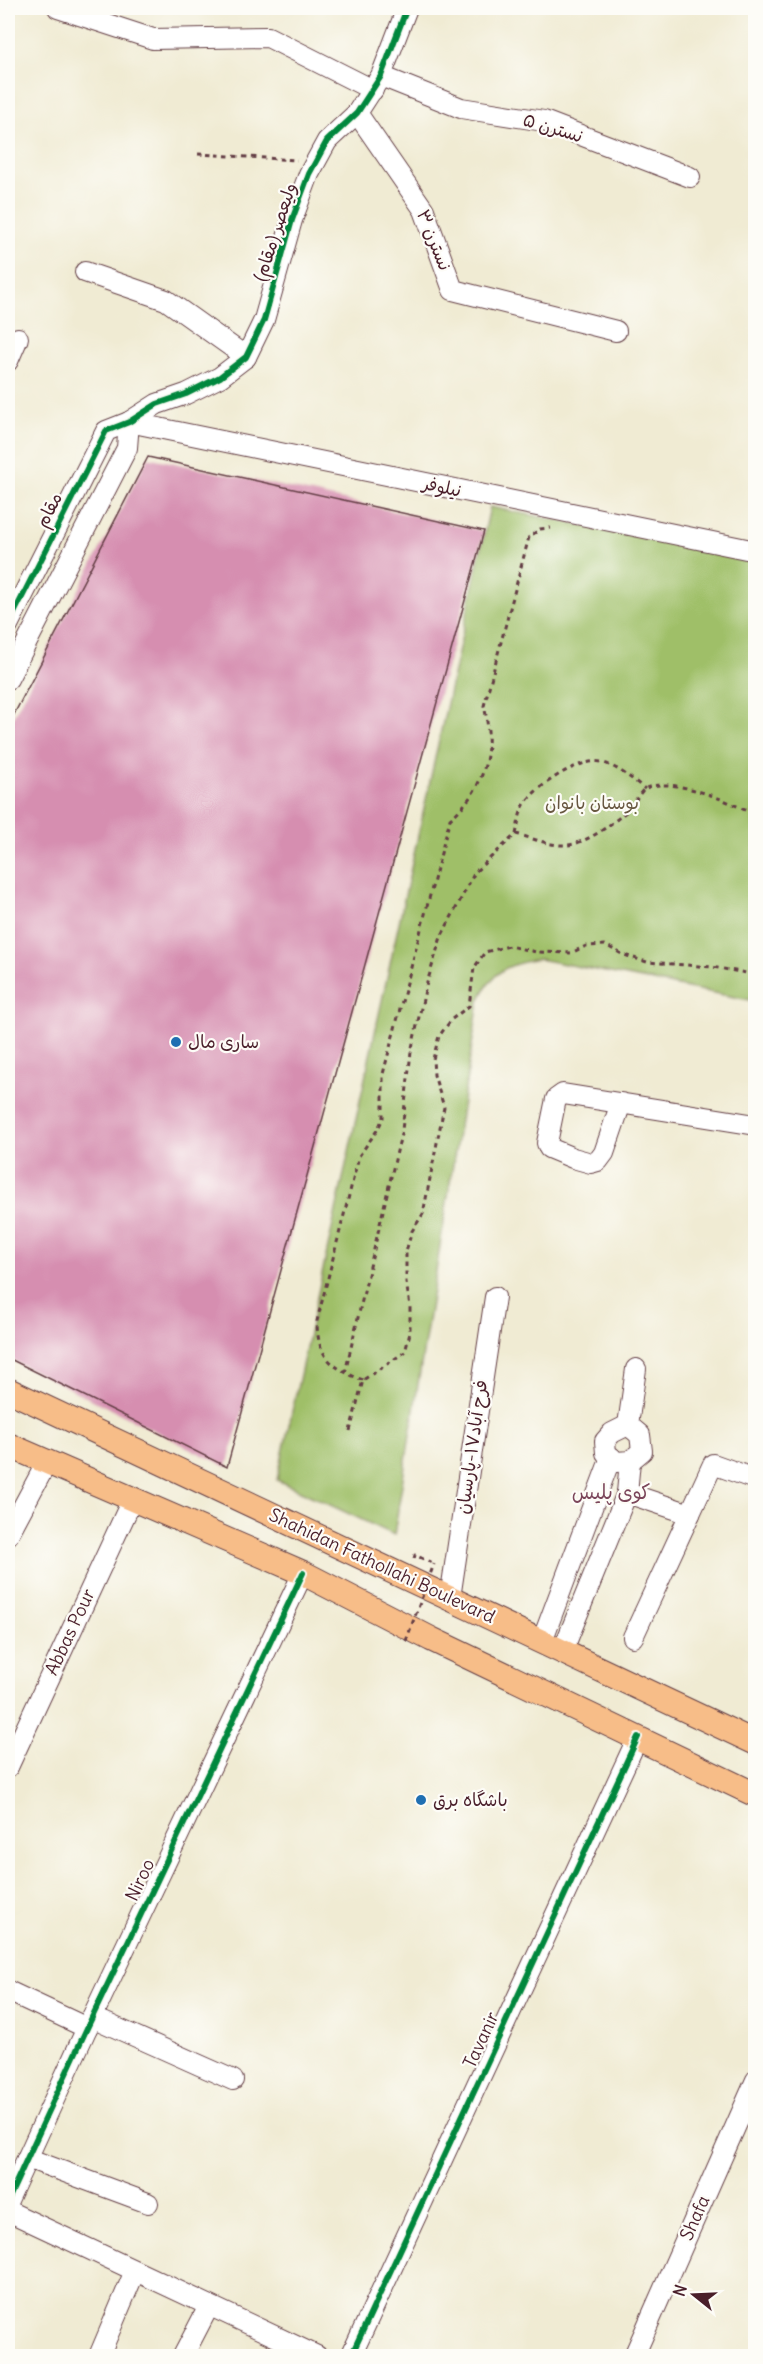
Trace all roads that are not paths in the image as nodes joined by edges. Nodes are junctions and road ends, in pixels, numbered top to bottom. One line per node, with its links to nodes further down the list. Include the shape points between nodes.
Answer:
1 (58, 8): 3 (street, نسترن ۵, via 153,39 268,37)
2 (407, 8): 3 (street, ولیعصر (مقام))
3 (377, 83): 4 (street, ولیعصر (مقام)); 5 (street, نسترن ۵, via 461,108 544,121)
4 (357, 113): 7 (street, نسترن ۳, via 424,210 453,290); 9 (street, ولیعصر (مقام), via 327,141 309,174 264,320)
5 (690, 177)
6 (85, 272): 9 (street, via 166,300)
7 (616, 331)
8 (18, 338): 10 (street)
9 (246, 357): 11 (street, ولیعصر (مقام), via 220,377 157,404)
10 (8, 361)
11 (129, 422): 12 (street, نیلوفر); 13 (street, مقام, via 106,431); 14 (street, via 127,448)
12 (756, 551)
13 (8, 625)
14 (8, 679)
15 (621, 1103): 16 (street)
16 (756, 1125)
17 (495, 1296): 31 (street, فرح آباد۱۷-پارسیان)
18 (636, 1369): 20 (street)
19 (8, 1389): 31 (main road, Shahidan Fathollahi Boulevard)
20 (628, 1425): 22 (street, via 605,1441); 23 (street, via 640,1435 642,1451)
21 (8, 1445): 24 (main road)
22 (610, 1457): 23 (street, via 616,1462); 33 (street)
23 (630, 1461): 26 (street)
24 (47, 1462): 27 (main road); 29 (street)
25 (752, 1478): 28 (street, via 713,1464)
26 (627, 1493): 28 (street); 33 (street)
27 (134, 1498): 30 (main road); 36 (street, Abbas Pour)
28 (690, 1514): 32 (street)
29 (8, 1535)
30 (303, 1573): 34 (main road); 39 (street, Niroo)
31 (450, 1598): 33 (main road, Shahidan Fathollahi Boulevard)
32 (633, 1638)
33 (552, 1646): 35 (main road, Shahidan Fathollahi Boulevard)
34 (638, 1737): 37 (main road); 51 (street, Tavanir)
35 (756, 1743)
36 (8, 1767)
37 (756, 1795)
38 (8, 1991): 39 (street)
39 (89, 2022): 40 (street); 42 (street, Niroo)
40 (233, 2080)
41 (756, 2080): 52 (street, Shafa)
42 (27, 2158): 43 (street, Niroo); 44 (street)
43 (8, 2200)
44 (148, 2204)
45 (8, 2211): 46 (street)
46 (135, 2271): 47 (street); 48 (street)
47 (209, 2306): 49 (street); 50 (street)
48 (99, 2356)
49 (183, 2356)
50 (317, 2356)
51 (351, 2356)
52 (634, 2356)

